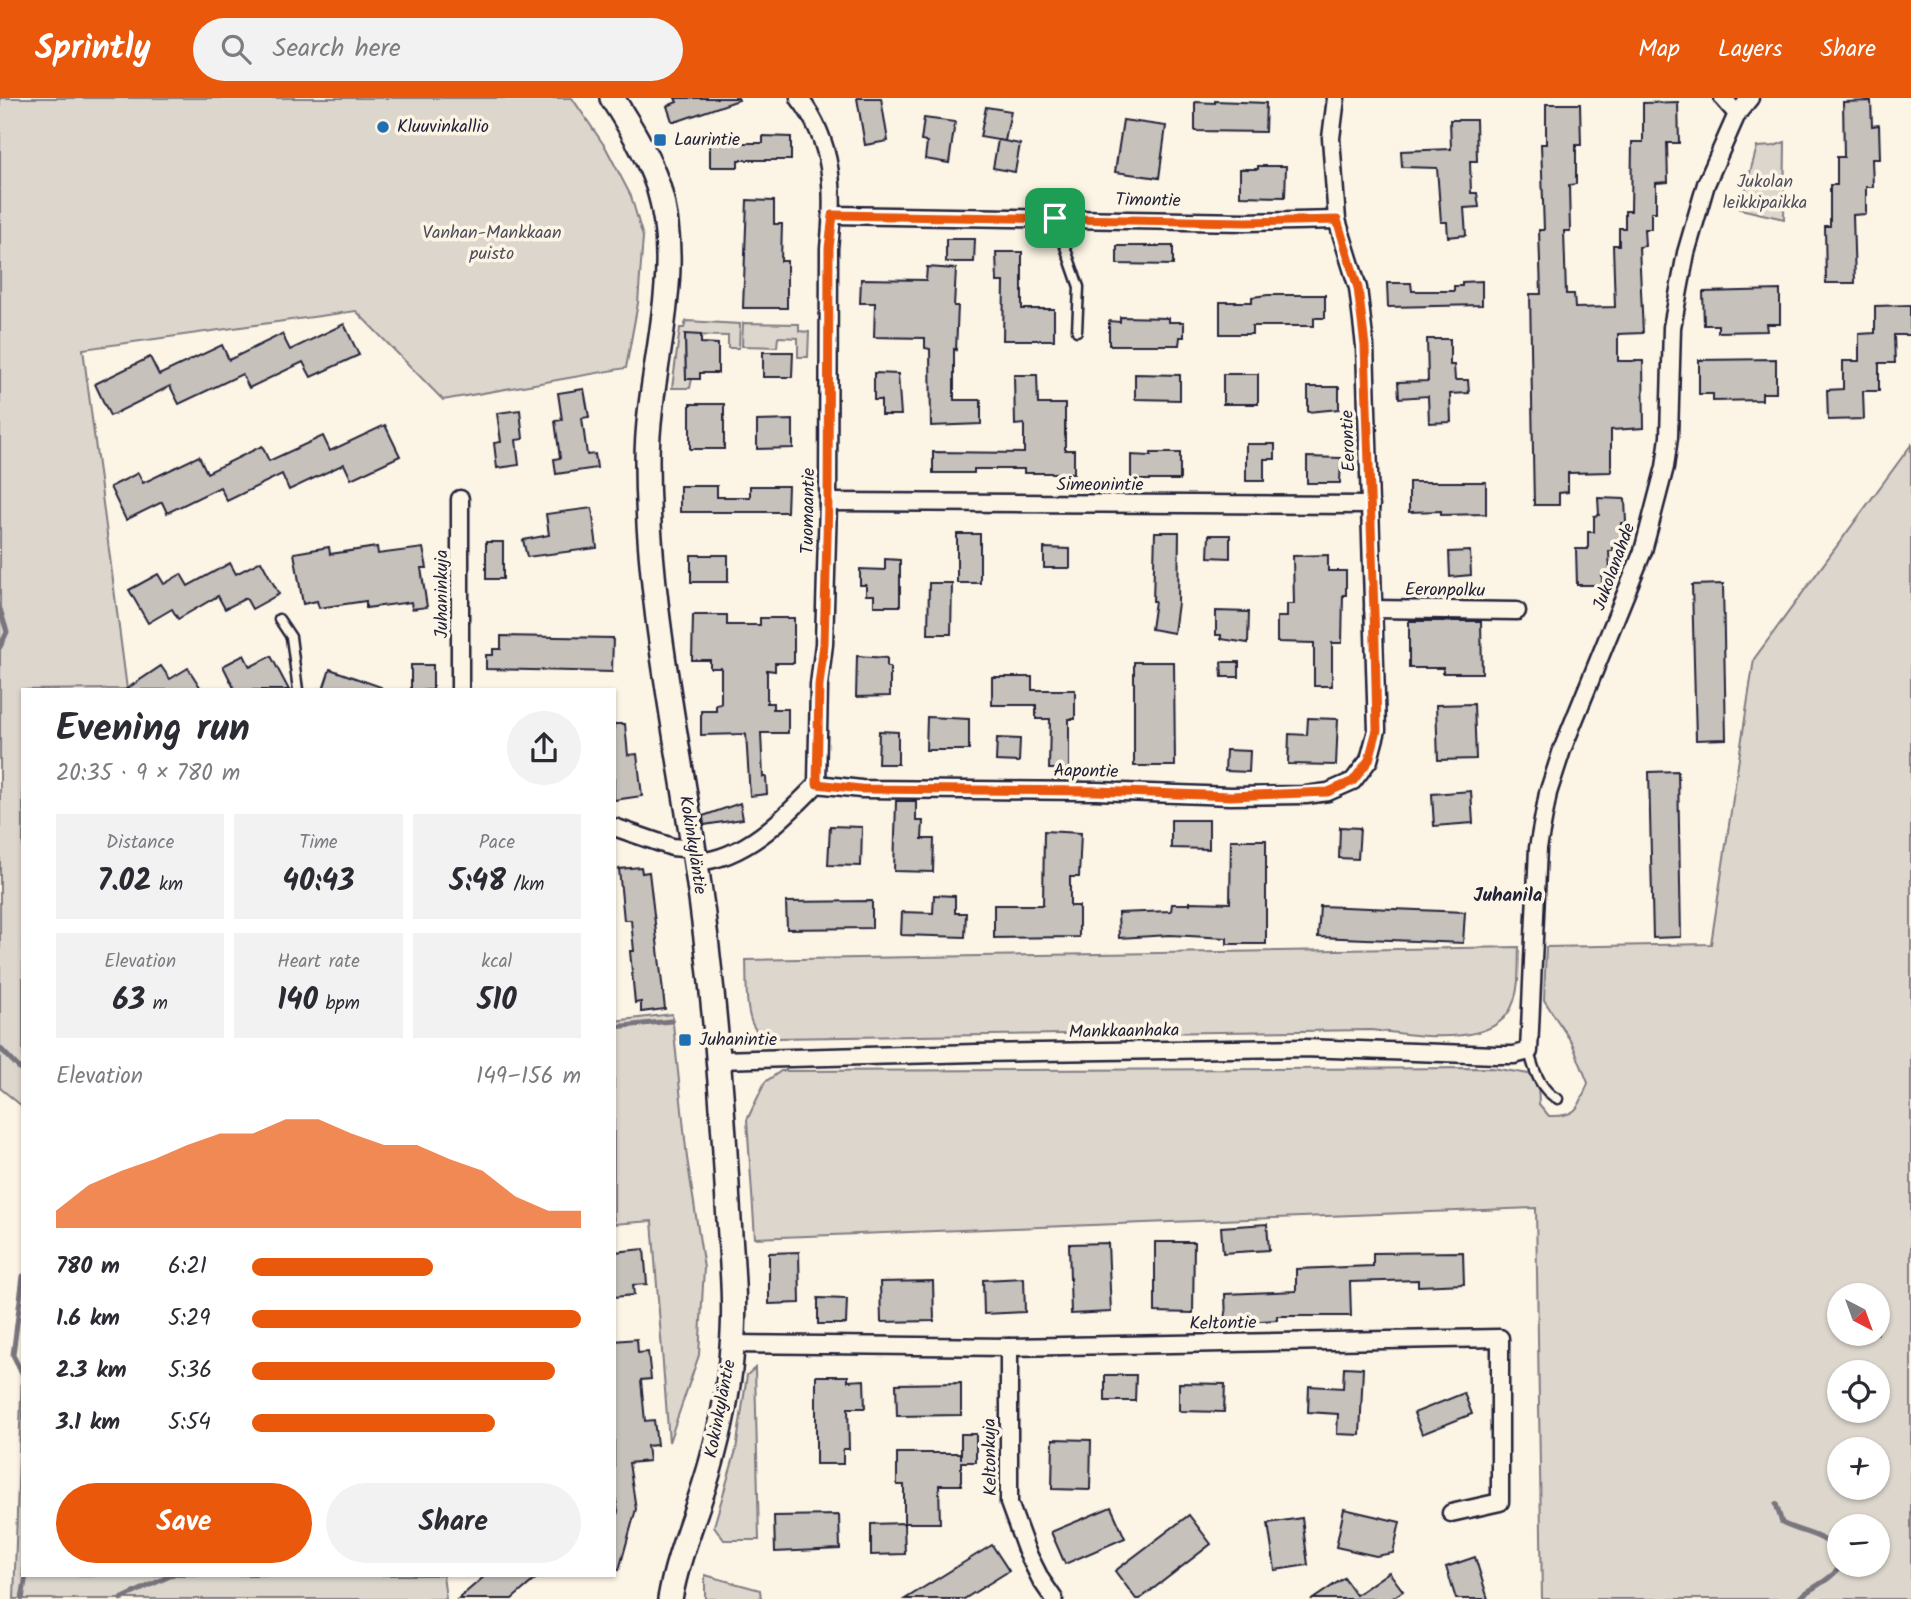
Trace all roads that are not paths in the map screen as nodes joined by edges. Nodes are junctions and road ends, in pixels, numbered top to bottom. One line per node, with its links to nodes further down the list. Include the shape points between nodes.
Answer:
1 (612, 98): 22 (main road, Kokinkyläntie, via 649,163 666,229 665,308 649,409 648,517 661,643)
2 (799, 98): 7 (street, Tuomaantie, via 823,138)
3 (1336, 98): 9 (street, Eerontie, via 1331,138)
4 (1723, 98): 6 (street)
5 (1749, 98): 6 (street, Jukolanahde)
6 (1737, 114): 23 (street, Jukolanahde, via 1706,184 1686,253 1672,327 1669,437 1658,499 1637,567 1548,793 1538,848)
7 (833, 215): 8 (street, Timontie); 12 (street, Tuomaantie)
8 (1055, 218): 9 (street, Timontie); 10 (lane, via 1079,287)
9 (1337, 220): 13 (street, Eerontie, via 1358,288 1365,346)
10 (1077, 331)
11 (460, 499): 18 (street, Juhaninkuja)
12 (828, 502): 13 (street, Simeonintie); 20 (street, Tuomaantie)
13 (1371, 505): 14 (street, Eerontie)
14 (1373, 609): 15 (street, Eeronpolku); 19 (street, Eerontie, via 1377,730 1369,760)
15 (1517, 611)
16 (279, 619): 17 (lane, via 291,637)
17 (298, 688)
18 (460, 688)
19 (1353, 781): 20 (street, Aapontie, via 1328,792 1231,796 861,789)
20 (817, 784): 22 (street, via 743,847 713,861)
21 (616, 828): 22 (street)
22 (695, 856): 24 (main road, Kokinkyläntie)
23 (1529, 1051): 24 (street, Mankkaanhaka, via 1497,1055 1304,1048); 25 (lane, via 1534,1071)
24 (719, 1060): 26 (main road, Kokinkyläntie)
25 (1558, 1099)
26 (733, 1343): 27 (street, Keltontie); 29 (main road, Kokinkyläntie, via 714,1455 676,1566)
27 (1009, 1347): 28 (street, Keltontie, via 1500,1339 1500,1502); 30 (street, Keltonkuja, via 1009,1503 1027,1552)
28 (1451, 1513)
29 (670, 1599)
30 (1054, 1599)

